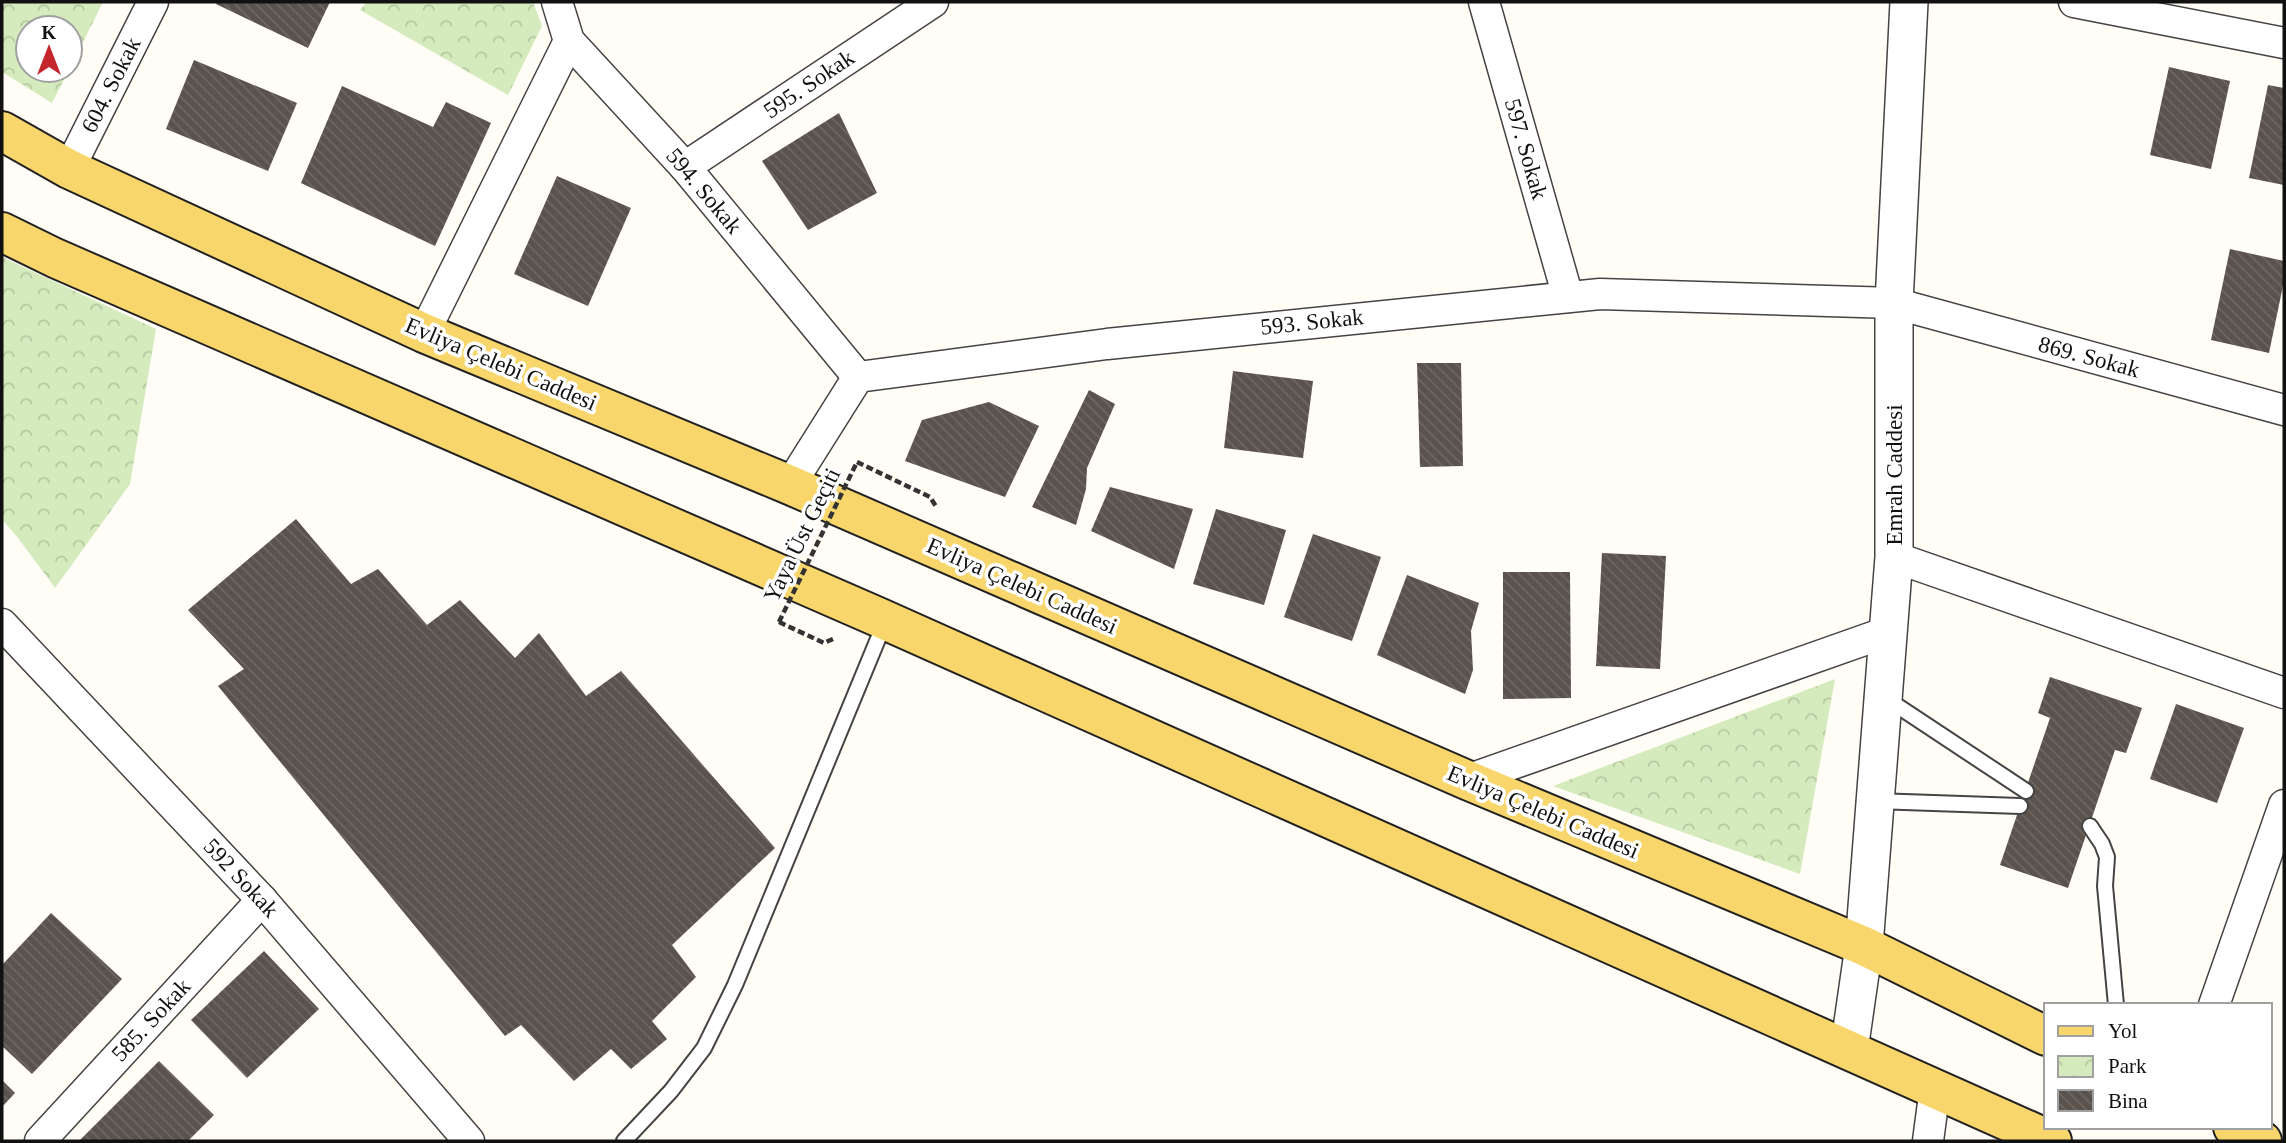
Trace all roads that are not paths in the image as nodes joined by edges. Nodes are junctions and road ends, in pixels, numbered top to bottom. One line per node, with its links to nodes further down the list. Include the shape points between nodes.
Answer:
1 (153, 2): 11 (street, 604. Sokak)
2 (557, 2): 7 (street, 594. Sokak)
3 (933, 2): 10 (street, 595. Sokak)
4 (1484, 2): 13 (street, 597. Sokak)
5 (1909, 2): 14 (street, Emrah Caddesi)
6 (2074, 2): 8 (street)
7 (569, 41): 10 (street, 594. Sokak); 15 (street)
8 (2284, 43)
9 (2, 131): 11 (main road, Evliya Çelebi Caddesi)
10 (685, 167): 16 (street, 594. Sokak)
11 (69, 169): 15 (main road, Evliya Çelebi Caddesi)
12 (2, 232): 20 (main road)
13 (1568, 297): 14 (street, 593. Sokak, via 1600,294); 16 (street, 593. Sokak, via 1107,344)
14 (1894, 303): 17 (street, 869. Sokak); 19 (street, Emrah Caddesi)
15 (424, 333): 18 (main road, Evliya Çelebi Caddesi)
16 (858, 377): 18 (street)
17 (2284, 410)
18 (790, 485): 25 (main road, Evliya Çelebi Caddesi)
19 (1894, 557): 22 (street, Emrah Caddesi); 23 (street)
20 (886, 621): 36 (main road); 41 (lane, via 735,985 704,1048)
21 (3, 630): 31 (street, 592 Sokak)
22 (1887, 632): 24 (street, Emrah Caddesi); 25 (street)
23 (2284, 693)
24 (1882, 696): 26 (lane); 27 (street, Emrah Caddesi)
25 (1466, 780): 32 (main road, Evliya Çelebi Caddesi)
26 (2026, 791)
27 (1875, 801): 29 (lane); 32 (street, Emrah Caddesi)
28 (2284, 805): 34 (street)
29 (2020, 806)
30 (2090, 826): 33 (lane, via 2107,857 2105,886)
31 (262, 900): 39 (street, 585. Sokak); 40 (street, 592 Sokak)
32 (1864, 947): 35 (main road, Evliya Çelebi Caddesi); 36 (street, Emrah Caddesi)
33 (2116, 1003)
34 (2215, 1003)
35 (2044, 1035)
36 (1849, 1050): 37 (main road)
37 (1936, 1088): 42 (street); 43 (main road)
38 (2237, 1129): 44 (main road)
39 (40, 1141)
40 (469, 1141)
41 (624, 1141)
42 (1928, 1141)
43 (2052, 1141)
44 (2262, 1141)

